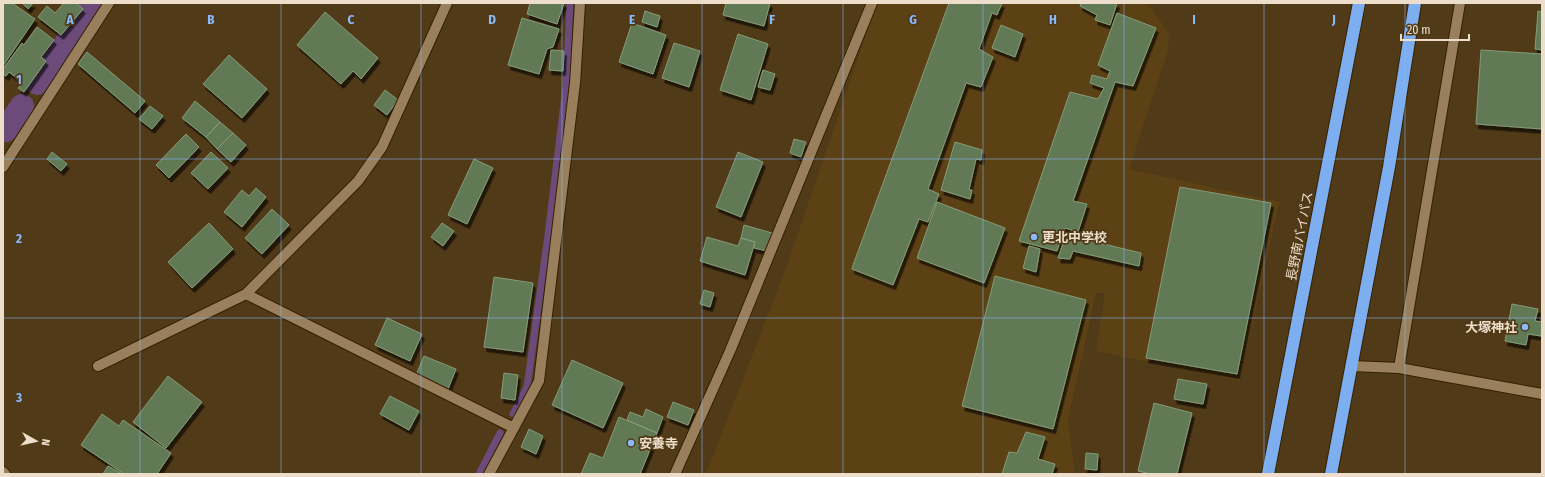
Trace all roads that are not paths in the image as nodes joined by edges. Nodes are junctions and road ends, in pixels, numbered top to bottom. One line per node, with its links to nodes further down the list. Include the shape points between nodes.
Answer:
1 (108, 3): 8 (street)
2 (447, 3): 9 (street, via 382,148 358,181)
3 (580, 3): 14 (street, via 575,83 539,381)
4 (872, 3): 16 (street, via 730,351)
5 (1359, 3): 17 (highway, 長野南バイパス)
6 (1415, 3): 11 (highway, via 1389,167)
7 (1460, 3): 12 (street)
8 (3, 167)
9 (246, 294): 10 (street); 14 (street)
10 (98, 366)
11 (1351, 366): 12 (street); 18 (highway)
12 (1399, 368): 13 (street)
13 (1542, 394)
14 (514, 428): 15 (street)
15 (489, 474)
16 (675, 474)
17 (1268, 474)
18 (1331, 474)

